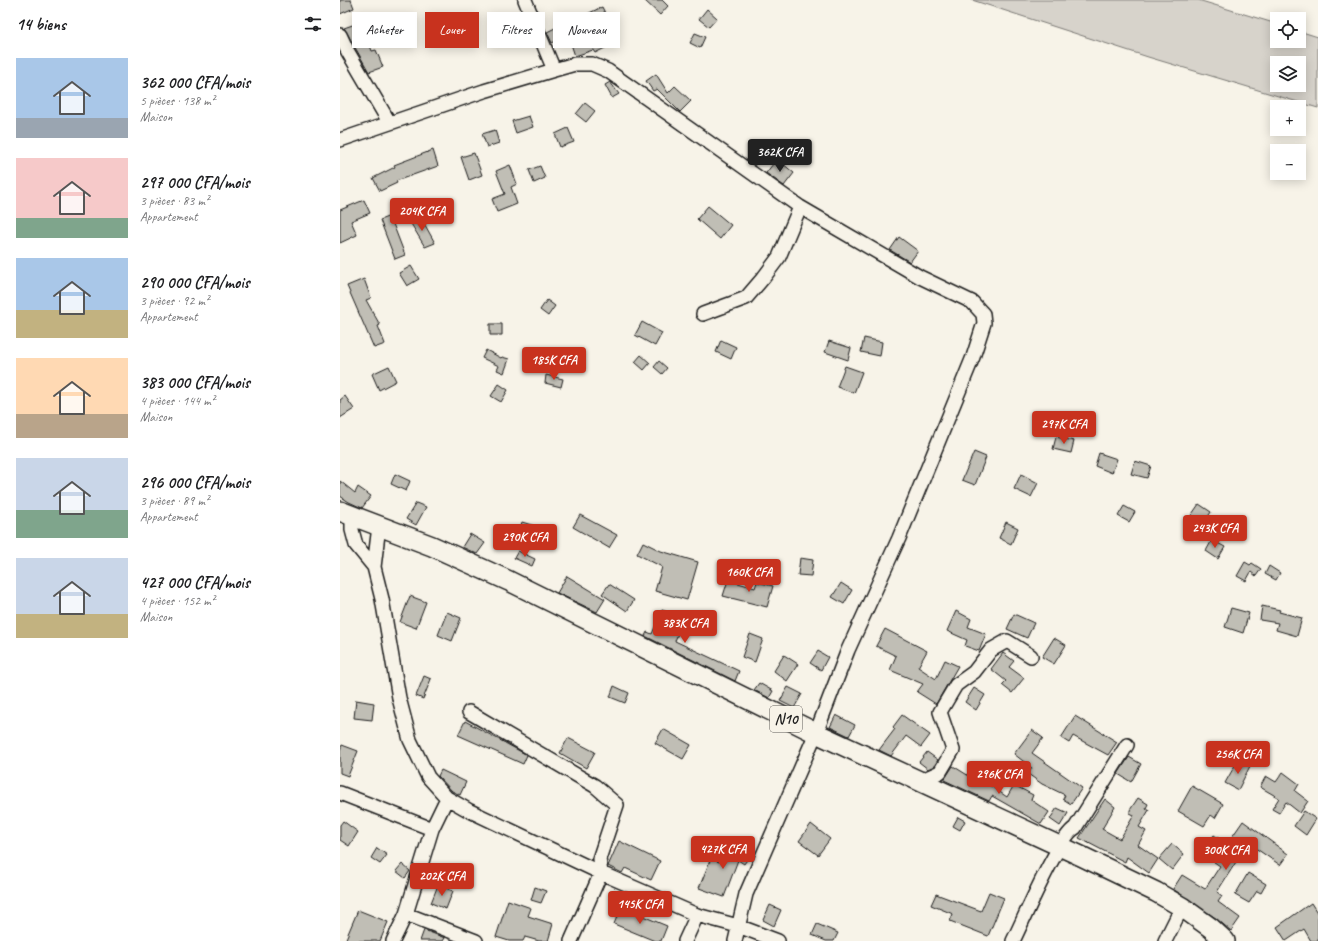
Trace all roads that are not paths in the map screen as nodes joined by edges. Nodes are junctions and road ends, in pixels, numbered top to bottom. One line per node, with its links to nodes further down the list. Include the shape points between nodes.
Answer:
1 (525, 0): 3 (street)
2 (340, 35): 4 (street)
3 (554, 70): 4 (street); 6 (street, via 575,64 592,64 608,71)
4 (390, 122): 5 (street)
5 (340, 140)
6 (800, 207): 7 (street, via 779,257 746,298); 13 (street, via 920,277 972,302 983,314 984,323 973,357 898,538 848,650)
7 (702, 314)
8 (346, 513): 9 (highway, N10); 10 (street, via 356,544)
9 (380, 526): 10 (street); 13 (highway, N10, via 509,581)
10 (374, 567): 17 (street, via 399,698 410,740 428,777)
11 (1031, 656): 15 (street, via 1007,641 991,650 974,672 956,685 940,712 953,750 940,772)
12 (469, 712): 20 (street, via 596,786 617,805 599,859)
13 (816, 734): 15 (highway, N10); 24 (street, via 746,894)
14 (1127, 745): 19 (street, via 1075,828)
15 (920, 781): 19 (highway, N10)
16 (340, 792): 18 (street)
17 (447, 798): 18 (street); 20 (street)
18 (432, 829): 22 (street)
19 (1060, 846): 21 (highway, N10); 31 (street)
20 (601, 873): 23 (street); 27 (street)
21 (1182, 907): 32 (street); 33 (highway, N10)
22 (406, 914): 25 (street); 26 (street)
23 (697, 915): 24 (street); 28 (street)
24 (738, 926): 29 (street); 30 (street)
25 (394, 941)
26 (476, 941)
27 (571, 941)
28 (685, 941)
29 (734, 941)
30 (778, 941)
31 (1013, 941)
32 (1165, 941)
33 (1225, 941)

